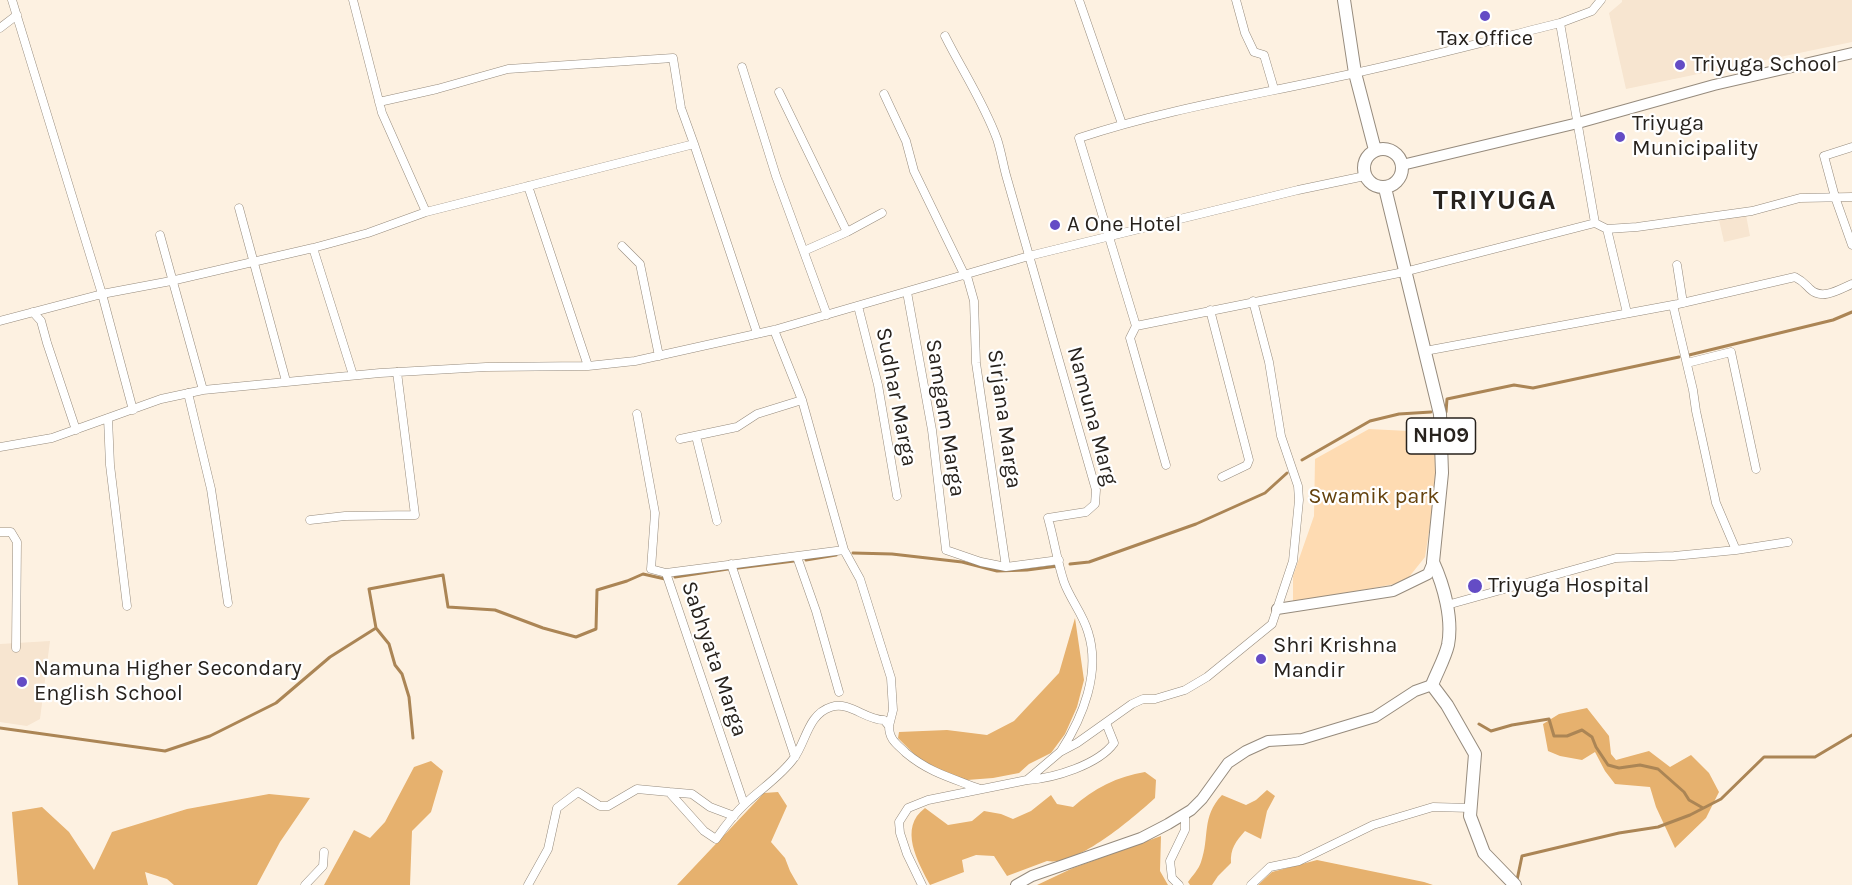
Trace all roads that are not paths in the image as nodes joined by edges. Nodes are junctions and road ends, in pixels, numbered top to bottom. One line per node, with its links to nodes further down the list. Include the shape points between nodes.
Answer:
1 (12, 0): 7 (street)
2 (352, 0): 17 (street)
3 (1079, 0): 19 (street)
4 (1236, 0): 14 (street, via 1245,33 1254,52 1264,55)
5 (1344, 0): 13 (main road)
6 (1601, 0): 8 (street, via 1592,11)
7 (17, 15): 9 (street); 49 (street)
8 (1560, 23): 13 (street); 18 (street)
9 (0, 27)
10 (945, 36): 41 (street, via 998,141)
11 (1852, 53): 18 (main road, via 1714,84)
12 (742, 67): 40 (street)
13 (1355, 73): 14 (street); 22 (main road)
14 (1274, 89): 19 (street)
15 (779, 92): 34 (street)
16 (884, 93): 45 (street, Sirjana Marga, via 906,141 914,171)
17 (379, 102): 20 (street, via 508,69 673,58 681,108); 30 (street)
18 (1578, 123): 23 (main road); 32 (street)
19 (1122, 124): 36 (street, via 1079,138)
20 (694, 144): 25 (street); 61 (street)
21 (1852, 147): 27 (street, via 1824,156)
22 (1376, 150): 23 (main road, via 1392,151); 24 (main road, via 1364,164)
23 (1402, 165): 26 (main road, via 1400,177)
24 (1365, 176): 26 (main road, via 1371,184); 36 (street)
25 (528, 186): 30 (street); 65 (street)
26 (1385, 188): 44 (main road, NH09)
27 (1835, 197): 28 (street); 33 (street, via 1800,198 1718,217); 37 (street)
28 (1852, 197)
29 (239, 208): 42 (street)
30 (426, 212): 39 (street)
31 (882, 213): 34 (street)
32 (1595, 223): 33 (street); 44 (street)
33 (1607, 229): 56 (street)
34 (847, 232): 40 (street)
35 (160, 236): 46 (street)
36 (1109, 238): 41 (street); 59 (street)
37 (1852, 245)
38 (621, 246): 63 (street, via 640,264)
39 (313, 248): 42 (street); 67 (street)
40 (804, 251): 57 (street)
41 (1029, 256): 45 (street); 90 (street, Namuna Marg, via 1096,490 1095,504 1086,512 1048,518)
42 (254, 263): 46 (street); 68 (street)
43 (1677, 265): 51 (street)
44 (1404, 272): 50 (street); 62 (main road, NH09)
45 (966, 276): 48 (street); 93 (street, Sirjana Marga, via 974,301 976,363)
46 (171, 281): 49 (street); 69 (street)
47 (1852, 284): 51 (street, via 1825,295 1816,294 1806,282 1795,277)
48 (907, 292): 53 (street); 93 (street, Samgam Marga, via 932,430 946,550)
49 (102, 294): 55 (street); 72 (street)
50 (1253, 301): 54 (street); 98 (street, via 1269,362 1281,436 1299,493 1293,561)
51 (1683, 303): 52 (street)
52 (1673, 305): 56 (street); 64 (street)
53 (858, 306): 57 (street); 82 (street, Sudhar Marga, via 878,385)
54 (1210, 310): 59 (street); 81 (street, via 1249,460 1247,465)
55 (33, 312): 58 (street); 75 (street, via 41,321)
56 (1627, 313): 62 (street)
57 (827, 315): 60 (street)
58 (0, 321)
59 (1136, 326): 79 (street, via 1130,338)
60 (774, 330): 61 (street); 71 (street)
61 (757, 333): 63 (street)
62 (1425, 351): 91 (main road, NH09, via 1440,414 1442,461)
63 (659, 356): 65 (street)
64 (1687, 363): 80 (street, via 1731,352); 88 (street, via 1716,503)
65 (588, 366): 66 (street)
66 (397, 372): 67 (street); 83 (street, via 415,515)
67 (353, 375): 68 (street)
68 (286, 381): 69 (street)
69 (203, 390): 70 (street)
70 (188, 393): 72 (street); 95 (street, via 211,489)
71 (802, 400): 76 (street, via 757,414 737,427); 87 (street)
72 (133, 410): 74 (street)
73 (637, 414): 94 (street, via 655,513 651,569)
74 (108, 418): 75 (street); 97 (street)
75 (76, 430): 78 (street)
76 (696, 436): 77 (street); 84 (street)
77 (680, 439)
78 (0, 447)
79 (1166, 465)
80 (1756, 469)
81 (1222, 477)
82 (897, 496)
83 (310, 520)
84 (717, 521)
85 (0, 532): 99 (street, via 11,532 17,542)
86 (1788, 542): 88 (street)
87 (844, 550): 89 (street, Sabhyata Marga); 103 (street, via 860,579 891,678)
88 (1736, 550): 96 (street, via 1616,558)
89 (798, 557): 92 (street, Sabhyata Marga); 101 (street)
90 (1059, 560): 93 (street); 104 (street, Namuna Marg, via 1063,581 1088,633 1093,663 1086,697 1072,734)
91 (1433, 562): 96 (main road, NH09); 98 (main road, via 1428,574 1393,591)
92 (731, 564): 94 (street, Sabhyata Marga); 105 (street)
93 (1006, 567)
94 (666, 573): 109 (street, Sabhyata Marga)
95 (228, 603)
96 (1447, 605): 100 (main road, NH09, via 1448,647)
97 (127, 606)
98 (1277, 609): 102 (street, via 1272,624 1207,677 1185,690 1143,699)
99 (16, 648)
100 (1432, 685): 110 (main road, via 1475,754); 111 (main road, via 1375,717 1302,739 1268,741 1246,750 1228,763 1202,799)
101 (839, 692)
102 (1106, 723): 104 (street); 106 (street, via 1114,743 1107,753 1064,774)
103 (890, 726): 105 (street, via 884,720 843,706 832,707 820,712); 107 (street, via 889,735 895,745 919,764)
104 (1060, 752): 106 (street)
105 (795, 757): 109 (street)
106 (1026, 780): 107 (street)
107 (982, 790): 117 (street, via 928,800 908,808 899,822 907,854)
108 (669, 792): 112 (street, via 692,794 710,807); 112 (street, via 716,839); 116 (street, via 637,789 608,806 600,806 578,792 557,808 548,849)
109 (744, 804): 112 (street)
110 (1471, 808): 114 (main road, via 1470,816 1484,853); 120 (street, via 1433,807 1373,825 1299,861 1270,867)
111 (1185, 814): 118 (main road, via 1141,838); 119 (street, via 1185,830 1170,861 1172,878)
112 (734, 816)
113 (324, 852): 115 (street, via 322,866)
114 (1514, 884)
115 (305, 885)
116 (528, 885)
117 (922, 885)
118 (1016, 885)
119 (1179, 885)
120 (1251, 885)

